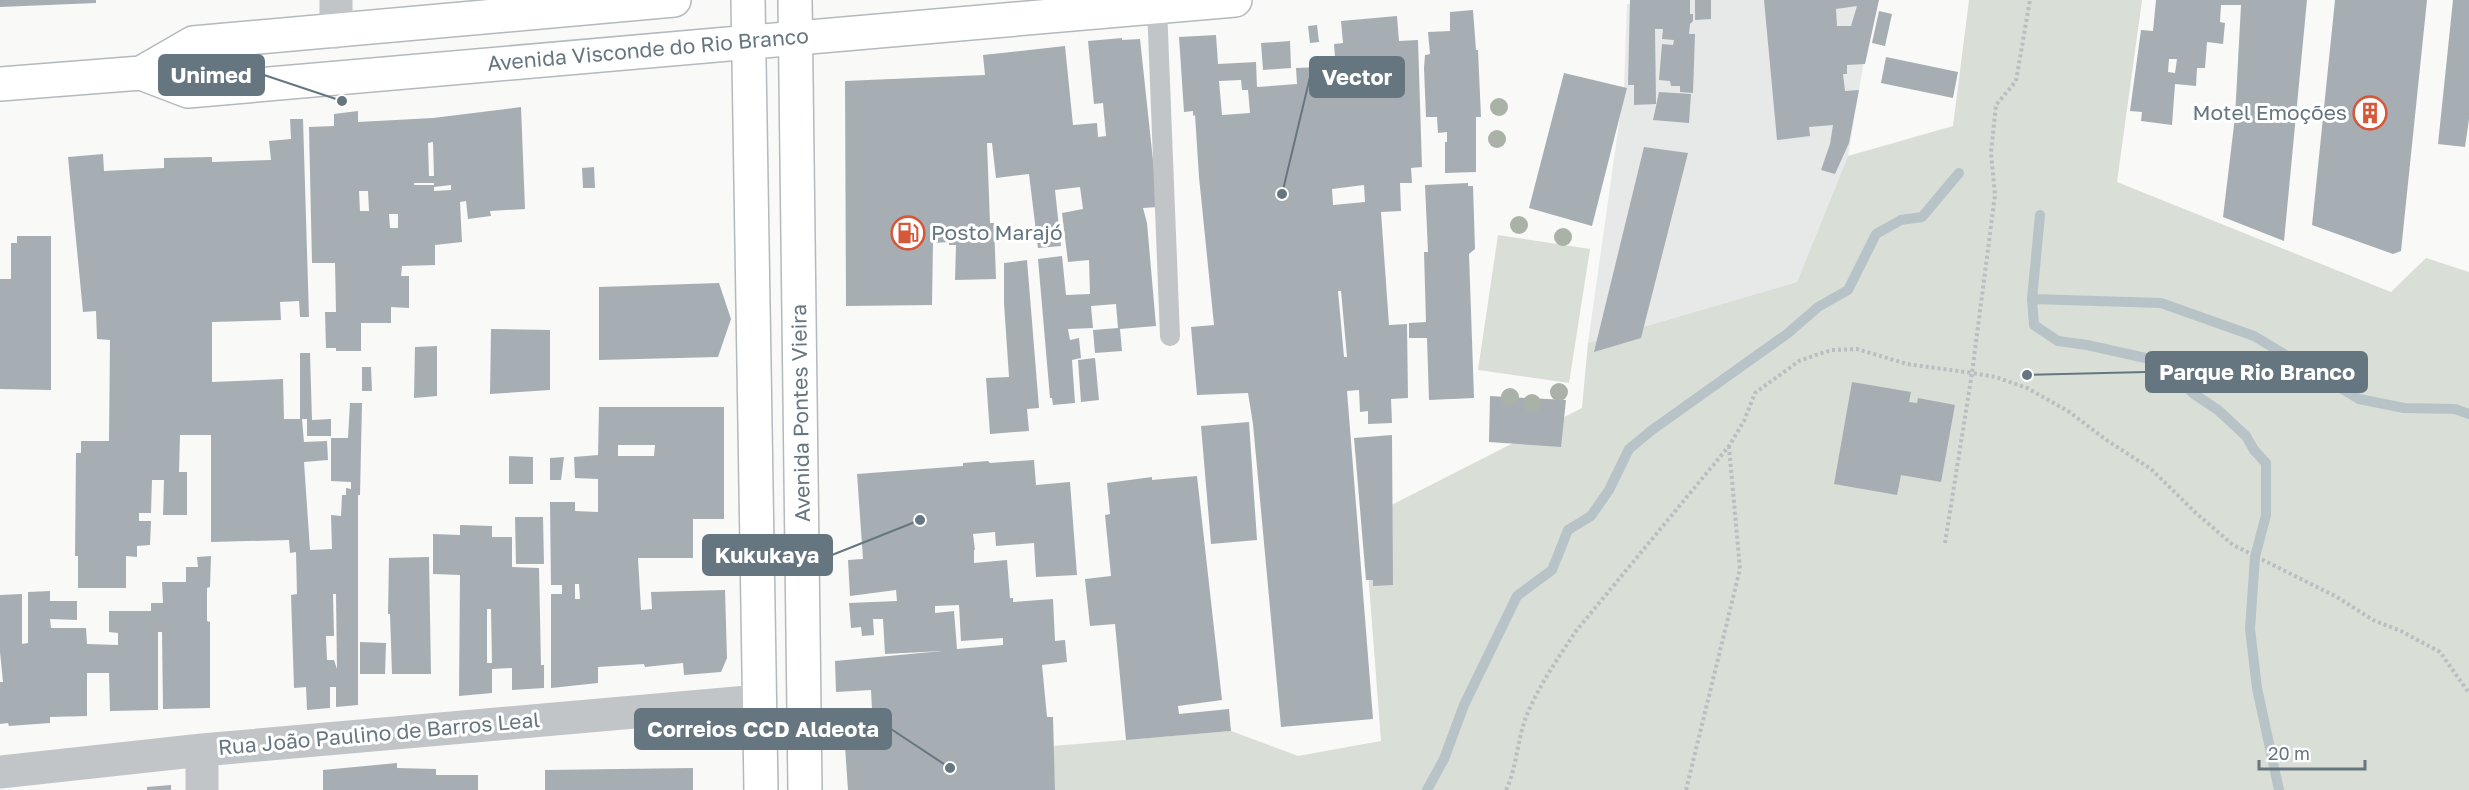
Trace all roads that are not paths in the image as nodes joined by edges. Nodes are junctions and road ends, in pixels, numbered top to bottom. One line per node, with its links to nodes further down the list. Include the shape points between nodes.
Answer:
1 (674, 0): 6 (main road, Avenida Visconde do Rio Branco)
2 (748, 0): 8 (main road)
3 (795, 0): 7 (main road, Avenida Pontes Vieira)
4 (1235, 0): 5 (main road, Avenida Visconde do Rio Branco)
5 (1157, 7): 7 (main road, Avenida Visconde do Rio Branco); 11 (lane)
6 (336, 16): 9 (main road, Avenida Visconde do Rio Branco, via 193,43)
7 (796, 37): 8 (main road, Avenida Visconde do Rio Branco); 17 (main road, Avenida Pontes Vieira)
8 (749, 41): 9 (main road, Avenida Visconde do Rio Branco, via 188,91); 12 (main road)
9 (141, 73): 10 (main road, Avenida Visconde do Rio Branco)
10 (0, 84)
11 (1170, 336)
12 (759, 701): 13 (street, Rua João Paulino de Barros Leal); 16 (main road)
13 (202, 750): 14 (street, Rua João Paulino de Barros Leal); 15 (street)
14 (0, 772)
15 (202, 790)
16 (760, 790)
17 (805, 790)

